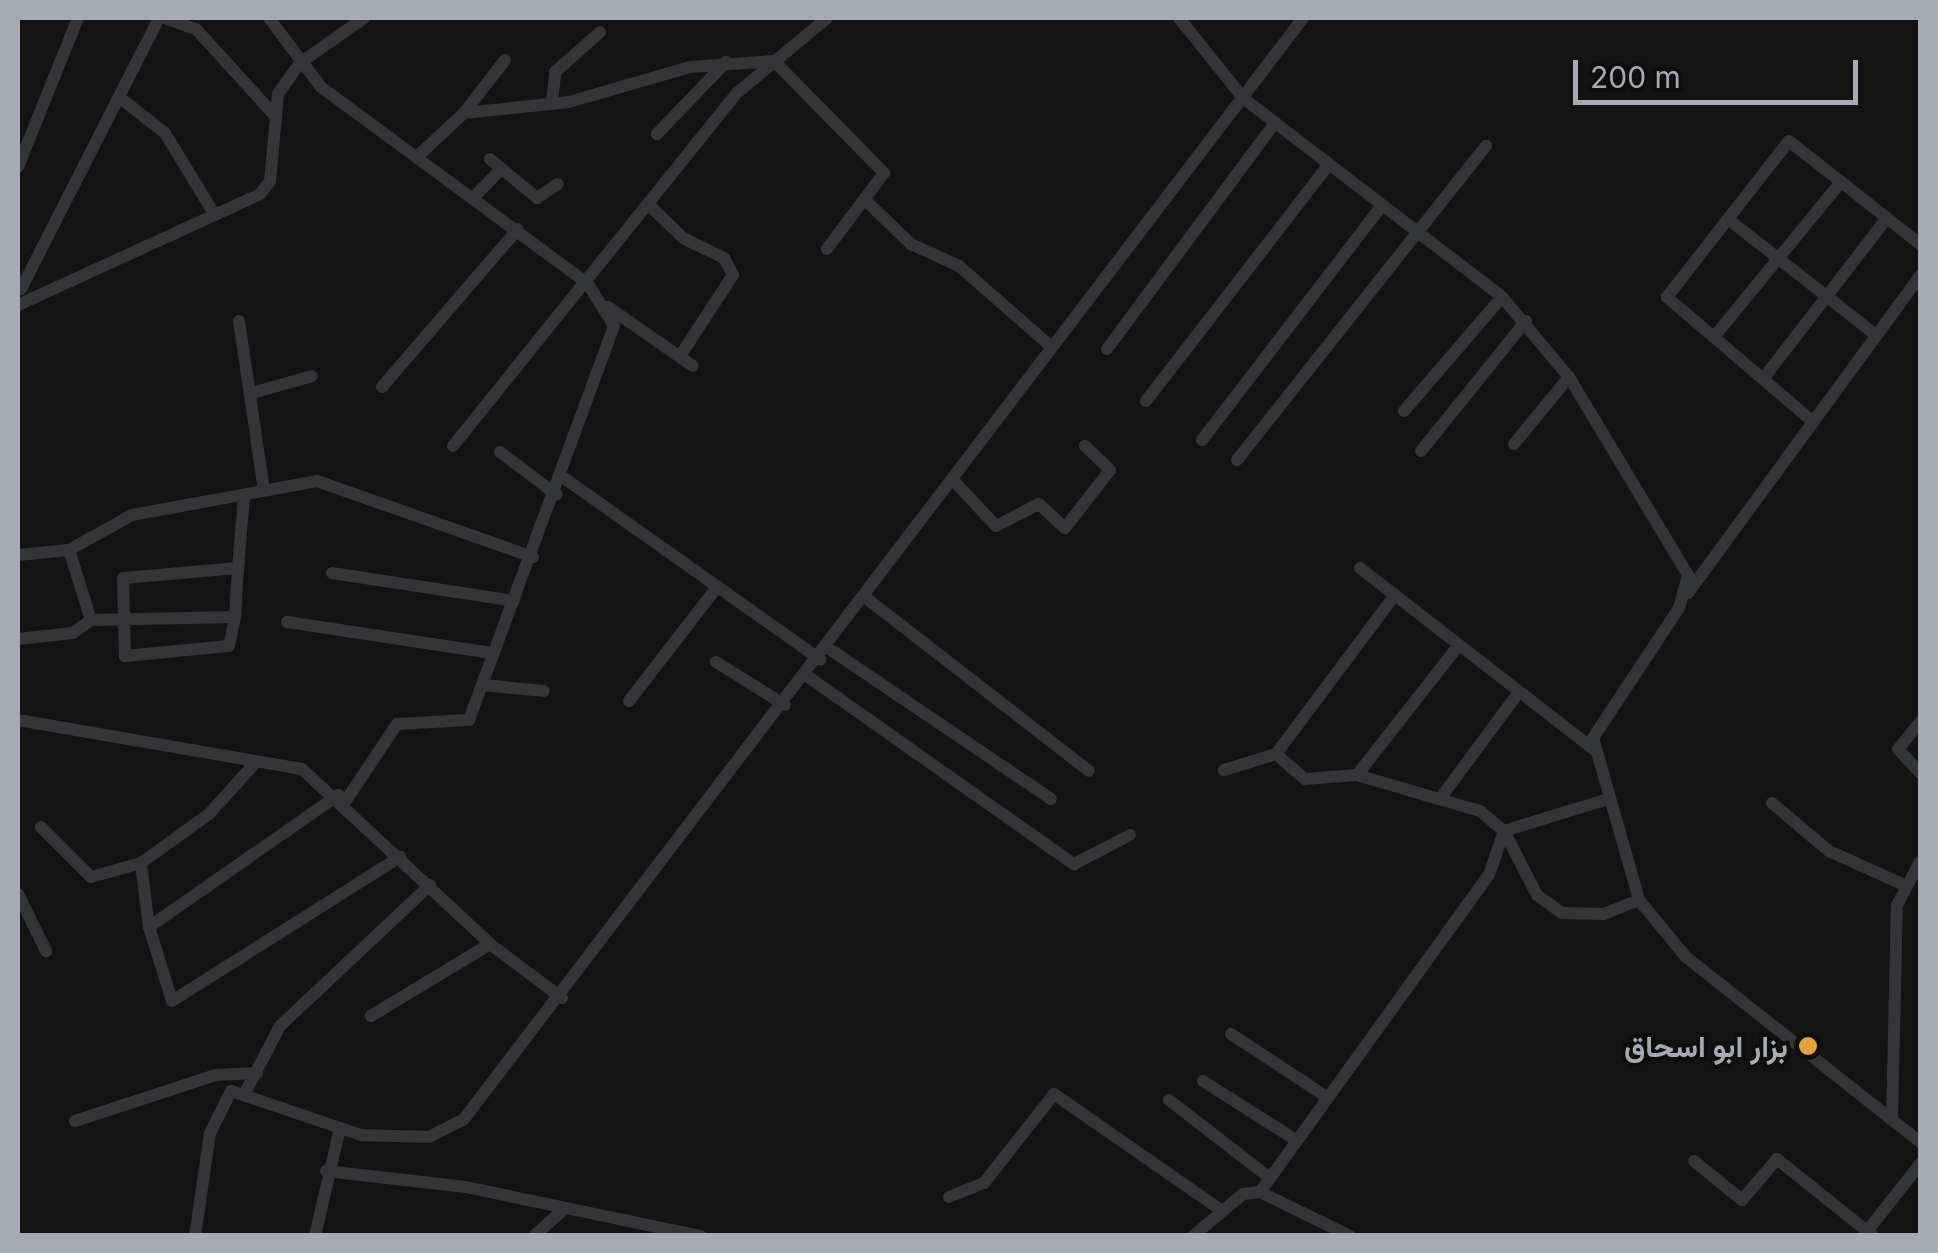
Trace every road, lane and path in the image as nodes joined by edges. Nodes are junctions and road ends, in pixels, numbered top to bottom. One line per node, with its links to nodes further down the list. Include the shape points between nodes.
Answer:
1 (78, 18): 23 (street)
2 (162, 18): 14 (street); 17 (street, via 196,30)
3 (269, 18): 12 (street)
4 (364, 18): 12 (street)
5 (827, 18): 11 (street)
6 (1303, 18): 13 (street)
7 (1186, 20): 13 (street)
8 (600, 32): 15 (street, via 555,72)
9 (505, 60): 16 (street, via 478,83)
10 (728, 60): 11 (street); 15 (street); 19 (street)
11 (774, 60): 27 (street, via 878,160 884,172); 29 (street, via 737,92)
12 (300, 63): 17 (street, via 278,94); 21 (street, via 350,110)
13 (1239, 92): 18 (street); 50 (street)
14 (118, 97): 30 (street, via 165,133); 40 (street)
15 (552, 103): 16 (street)
16 (464, 113): 21 (street)
17 (276, 117): 30 (street, via 270,181)
18 (1276, 123): 22 (street); 51 (street)
19 (657, 134)
20 (1486, 146): 34 (street)
21 (420, 154): 26 (street)
22 (1329, 164): 28 (street); 59 (street)
23 (18, 168)
24 (1840, 182): 31 (street); 32 (street, via 1788,141); 37 (street)
25 (558, 184): 26 (street, via 537,198 495,164)
26 (474, 196): 33 (street)
27 (866, 201): 36 (street); 50 (street, via 910,244 959,266)
28 (1382, 205): 34 (street); 62 (street)
29 (649, 206): 39 (street); 52 (street, via 683,238 724,258 733,275)
30 (212, 212): 43 (street)
31 (1887, 218): 35 (street); 42 (street)
32 (1728, 219): 37 (street); 49 (street, via 1667,297)
33 (518, 230): 39 (street); 57 (street)
34 (1419, 233): 41 (street); 68 (street)
35 (1920, 244)
36 (826, 249)
37 (1778, 259): 42 (street); 49 (street)
38 (1920, 276): 48 (street)
39 (588, 284): 45 (street); 64 (street)
40 (19, 288): 43 (street)
41 (1502, 297): 47 (street); 60 (street)
42 (1826, 297): 48 (street); 56 (street)
43 (36, 298): 44 (street)
44 (18, 305)
45 (608, 308): 52 (street); 69 (street, via 614,346)
46 (238, 320): 58 (street)
47 (1526, 321): 55 (street); 66 (street)
48 (1876, 335): 61 (street)
49 (1714, 337): 56 (street)
50 (1048, 344): 70 (street)
51 (1106, 349)
52 (680, 356): 53 (street)
53 (693, 366)
54 (312, 376): 58 (street)
55 (1568, 376): 63 (street); 83 (street, via 1681,553)
56 (1763, 379): 61 (street)
57 (382, 387)
58 (252, 394): 71 (street)
59 (1146, 401)
60 (1404, 411)
61 (1812, 420): 83 (street)
62 (1202, 440)
63 (1514, 444)
64 (453, 446)
65 (1085, 446): 70 (street, via 1110,470 1066,528 1039,504 996,526)
66 (1421, 450)
67 (500, 452): 72 (street)
68 (1237, 460)
69 (564, 478): 72 (street); 80 (street)
70 (954, 480): 82 (street)
71 (264, 490): 73 (street); 76 (street, via 317,480)
72 (557, 495): 76 (street)
73 (244, 496): 74 (street, via 132,515); 77 (street)
74 (69, 550): 75 (street); 87 (street)
75 (18, 555)
76 (533, 557): 84 (street)
77 (238, 568): 85 (street); 86 (street, via 123,578)
78 (1360, 568): 81 (street)
79 (332, 574): 84 (street)
80 (718, 586): 92 (street); 98 (street)
81 (1395, 595): 90 (street); 103 (street)
82 (866, 598): 92 (street); 106 (street)
83 (1684, 599): 102 (street, via 1602,716)
84 (514, 601): 91 (street)
85 (235, 617): 86 (street); 86 (street, via 229,646 209,654 125,656)
86 (120, 618): 87 (street)
87 (91, 620): 89 (street, via 72,633)
88 (288, 622): 91 (street)
89 (18, 639)
90 (1459, 645): 97 (street); 108 (street)
91 (492, 653): 95 (street)
92 (824, 654): 94 (street); 112 (street)
93 (716, 662): 99 (street)
94 (807, 676): 99 (street); 116 (street, via 1074,864)
95 (482, 685): 96 (street); 110 (street, via 461,726 397,724)
96 (544, 691)
97 (1519, 692): 102 (street); 109 (street)
98 (629, 701)
99 (785, 706): 127 (street)
100 (18, 720): 104 (street)
101 (1920, 722): 107 (street, via 1898,749)
102 (1596, 751): 111 (street)
103 (1276, 754): 105 (street); 108 (street, via 1305,779)
104 (256, 762): 110 (street, via 302,769); 118 (street, via 209,814)
105 (1224, 770)
106 (1089, 771)
107 (1920, 772)
108 (1356, 775): 109 (street)
109 (1442, 796): 115 (street)
110 (341, 799): 117 (street); 124 (street)
111 (1608, 799): 115 (street); 123 (street)
112 (1050, 800)
113 (1772, 803): 120 (street, via 1829,852)
114 (41, 827): 118 (street, via 91,877)
115 (1504, 831): 123 (street, via 1537,895 1562,913 1604,914); 133 (street, via 1489,875)
116 (1130, 835)
117 (400, 857): 121 (street); 124 (street, via 172,1002)
118 (142, 862): 124 (street)
119 (1920, 862): 120 (street)
120 (1902, 884): 135 (street)
121 (430, 885): 125 (street); 130 (street, via 280,1026)
122 (18, 894): 126 (street)
123 (1639, 900): 135 (street, via 1686,957)
124 (150, 927)
125 (490, 944): 127 (street); 128 (street)
126 (46, 951)
127 (562, 998): 137 (street, via 445,1130 399,1139)
128 (370, 1016)
129 (1231, 1034): 133 (street)
130 (257, 1073): 132 (street); 136 (street, via 216,1075)
131 (1203, 1081): 138 (street)
132 (246, 1091): 137 (street); 149 (street, via 231,1092 210,1133)
133 (1324, 1095): 138 (street)
134 (1169, 1100): 143 (street)
135 (1892, 1120): 139 (street)
136 (75, 1121)
137 (340, 1128): 142 (street)
138 (1294, 1139): 143 (street)
139 (1920, 1142)
140 (1694, 1161): 148 (street, via 1742,1200 1777,1159)
141 (1920, 1164): 148 (street)
142 (326, 1170): 146 (street); 150 (street)
143 (1270, 1178): 144 (street)
144 (1260, 1192): 147 (street); 154 (street)
145 (950, 1196): 147 (street, via 984,1184 1054,1094)
146 (564, 1209): 151 (street); 152 (street)
147 (1221, 1210): 153 (street)
148 (1868, 1234)
149 (195, 1236)
150 (315, 1236)
151 (534, 1236)
152 (701, 1236)
153 (1194, 1236)
154 (1350, 1236)

